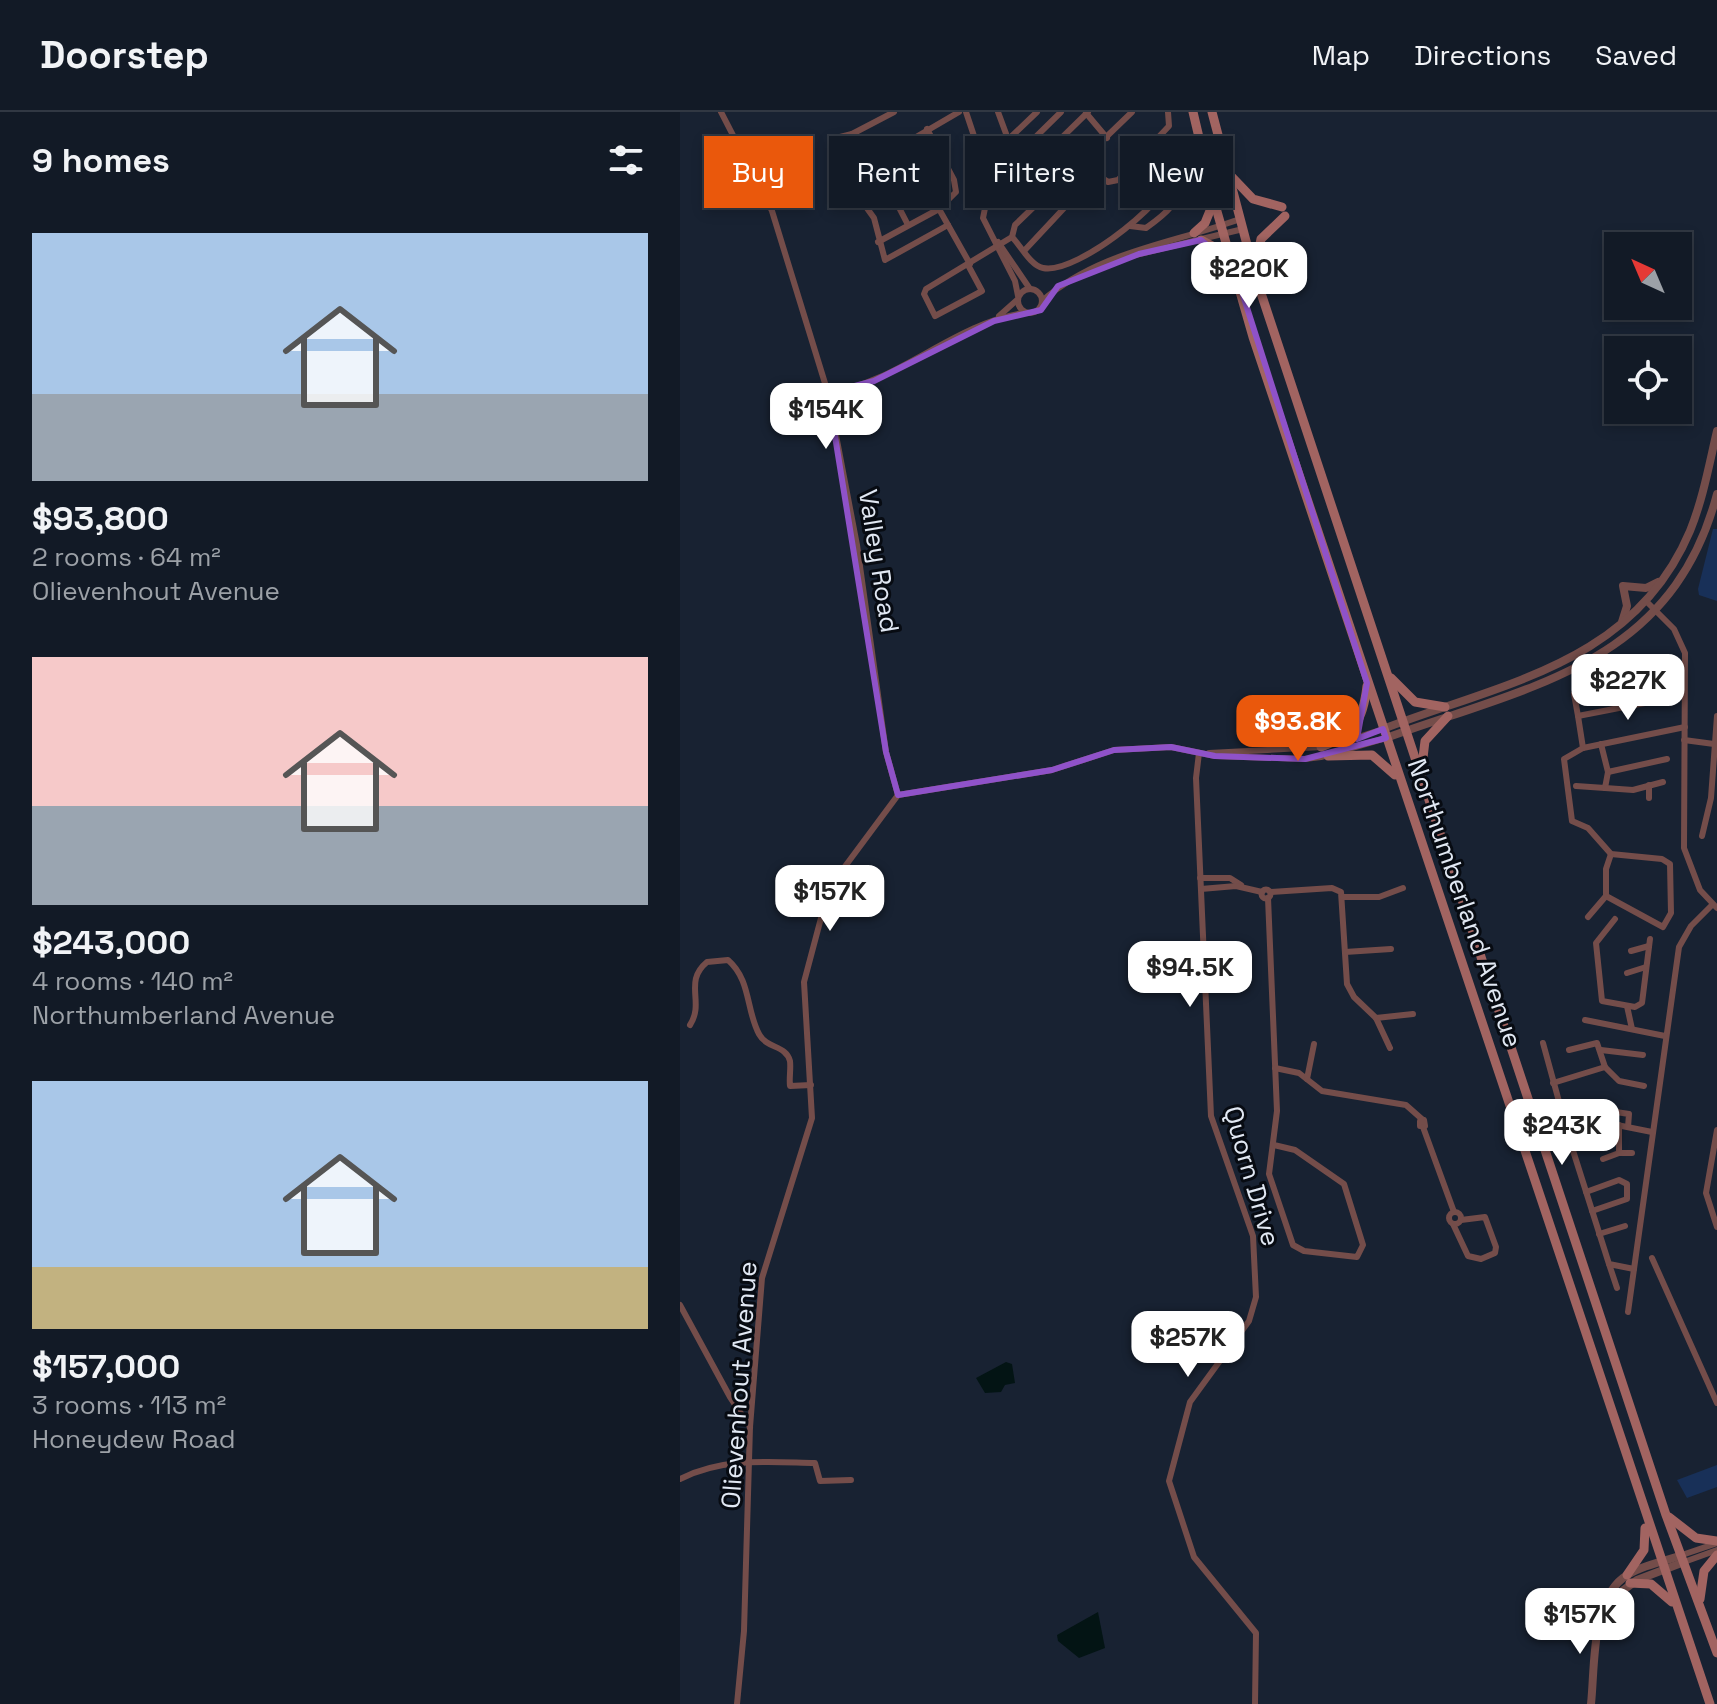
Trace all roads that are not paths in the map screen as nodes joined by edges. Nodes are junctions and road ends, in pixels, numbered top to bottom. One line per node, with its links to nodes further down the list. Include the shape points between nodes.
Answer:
1 (721, 112): 60 (street, Valley Road, via 772,211)
2 (894, 112): 14 (street)
3 (959, 112): 13 (street)
4 (966, 112): 17 (street)
5 (998, 112): 18 (street)
6 (1037, 112): 19 (street)
7 (1061, 112): 20 (street)
8 (1132, 112): 25 (street)
9 (1168, 112): 22 (street, via 1169,126)
10 (1193, 112): 23 (main road, Northumberland Avenue)
11 (1212, 112): 24 (main road, Northumberland Avenue)
12 (1087, 113): 21 (street); 25 (street)
13 (927, 129): 15 (street); 16 (street)
14 (852, 134): 47 (street, via 835,140 832,156 872,214)
15 (916, 136)
16 (930, 136)
17 (974, 136)
18 (1007, 136)
19 (1011, 136)
20 (1037, 136)
21 (1063, 136)
22 (1161, 136)
23 (1199, 136)
24 (1218, 136)
25 (1107, 138): 26 (street)
26 (1104, 141)
27 (949, 171): 30 (street, via 956,192)
28 (1233, 177): 53 (main road, via 1245,194 1284,211 1261,239)
29 (1233, 194): 40 (main road, Northumberland Avenue)
30 (949, 199)
31 (900, 208): 41 (street)
32 (983, 208): 48 (street)
33 (1032, 208): 45 (street, via 1015,225)
34 (1063, 208): 49 (street)
35 (1147, 208): 43 (street)
36 (1167, 208): 43 (street, via 1146,228)
37 (1211, 208): 46 (main road)
38 (1216, 208): 44 (main road, Northumberland Avenue)
39 (939, 209): 41 (street); 42 (street)
40 (1242, 224): 44 (street); 53 (main road, Northumberland Avenue)
41 (908, 225): 47 (street)
42 (948, 225): 47 (street, via 885,260); 50 (street)
43 (1130, 226): 49 (street, via 1055,267 1040,267)
44 (1224, 230): 46 (street); 51 (main road, Northumberland Avenue)
45 (1012, 237): 48 (street); 49 (street)
46 (1197, 237): 51 (main road); 54 (street, via 1135,248)
47 (878, 242)
48 (998, 245): 50 (street); 52 (street)
49 (1024, 251)
50 (969, 264): 50 (street, via 924,292 935,316 982,291)
51 (1234, 267): 69 (main road, Northumberland Avenue)
52 (1015, 275): 55 (street); 56 (street)
53 (1255, 275): 67 (main road, Northumberland Avenue)
54 (1058, 286): 55 (street); 57 (street)
55 (1033, 290): 56 (street); 57 (street)
56 (1018, 298): 58 (street); 59 (street)
57 (1042, 301): 58 (street, via 1037,311)
58 (1024, 313): 59 (street)
59 (994, 321): 60 (street, via 874,381)
60 (828, 393): 95 (street, Valley Road, via 857,545 886,752)
61 (1717, 431): 63 (street, via 1693,521)
62 (1717, 494): 65 (street, via 1683,574)
63 (1661, 579): 64 (street); 66 (street, via 1646,588 1623,586 1627,606)
64 (1646, 601): 65 (street); 66 (street)
65 (1655, 610): 71 (street, via 1620,642 1574,671); 75 (street, via 1674,629 1685,653)
66 (1621, 625): 71 (street, via 1555,668)
67 (1387, 672): 71 (main road, via 1409,699); 74 (main road, Northumberland Avenue)
68 (1660, 678): 72 (street, via 1574,694)
69 (1367, 683): 76 (main road, Northumberland Avenue); 80 (main road, via 1357,726)
70 (1665, 699): 72 (street)
71 (1447, 711): 74 (street); 90 (main road, via 1425,741)
72 (1578, 716): 81 (street)
73 (1717, 716): 79 (street)
74 (1404, 726): 76 (street); 90 (main road, Northumberland Avenue)
75 (1685, 727): 77 (street); 78 (street)
76 (1384, 734): 80 (street); 85 (street); 89 (main road, Northumberland Avenue)
77 (1684, 740): 79 (street); 106 (street, via 1685,856 1700,890)
78 (1601, 744): 81 (street); 88 (street)
79 (1714, 744): 97 (street, via 1711,798)
80 (1321, 747): 84 (street)
81 (1583, 748): 98 (street, via 1562,764 1570,818 1588,828)
82 (1184, 749): 83 (street); 87 (street); 95 (street, via 1114,750 1052,770)
83 (1199, 753): 84 (street); 87 (street, Quorn Drive)
84 (1209, 753): 85 (street)
85 (1328, 756): 89 (main road, via 1372,755)
86 (1667, 759): 88 (street)
87 (1197, 767): 99 (street, Quorn Drive)
88 (1608, 772): 94 (street)
89 (1400, 780): 163 (main road, Northumberland Avenue)
90 (1425, 780): 164 (main road, Northumberland Avenue)
91 (1663, 782): 92 (street)
92 (1649, 785): 94 (street, via 1627,791); 96 (street)
93 (1576, 786): 94 (street)
94 (1605, 788)
95 (898, 795): 131 (street, Olievenhout Avenue, via 839,872 820,912 802,993)
96 (1649, 798)
97 (1702, 836)
98 (1611, 854): 104 (street); 104 (street, via 1668,862 1670,919 1659,926)
99 (1200, 878): 100 (street, via 1230,878); 102 (street, Quorn Drive)
100 (1243, 887): 102 (street); 103 (street)
101 (1403, 888): 105 (street, via 1379,897)
102 (1201, 889): 174 (street, Quorn Drive, via 1211,1116 1253,1236 1256,1297 1249,1321 1190,1402 1169,1481 1194,1557 1256,1633)
103 (1267, 894): 105 (street, via 1332,888); 128 (street)
104 (1606, 896): 107 (street)
105 (1343, 897): 111 (street)
106 (1714, 906): 120 (street, via 1691,926 1679,947)
107 (1588, 917)
108 (1615, 919): 114 (street, via 1601,930 1596,943 1599,994 1602,1001)
109 (1391, 949): 111 (street)
110 (1631, 951): 112 (street, via 1650,942)
111 (1345, 952): 116 (street, via 1350,990)
112 (1646, 967): 113 (street); 114 (street, via 1642,1003)
113 (1627, 973)
114 (1627, 1006): 119 (street)
115 (1413, 1014): 116 (street)
116 (1376, 1018): 123 (street)
117 (1585, 1020): 119 (street)
118 (690, 1025): 131 (street, via 698,1010 696,974 707,962 728,960 743,979 760,1037 788,1056 790,1086)
119 (1632, 1029): 120 (street)
120 (1665, 1036): 138 (street)
121 (1543, 1043): 130 (street)
122 (1314, 1044): 129 (street)
123 (1390, 1048)
124 (1569, 1050): 125 (street, via 1594,1043)
125 (1601, 1050): 126 (street); 127 (street)
126 (1643, 1055)
127 (1605, 1067): 130 (street); 132 (street, via 1619,1081)
128 (1275, 1068): 129 (street); 140 (street)
129 (1307, 1079): 146 (street, via 1322,1091 1410,1107 1423,1123)
130 (1553, 1083): 139 (street)
131 (811, 1085): 159 (street, Olievenhout Avenue, via 811,1125 763,1269)
132 (1644, 1086)
133 (1616, 1112): 134 (street)
134 (1629, 1114): 135 (street); 136 (street)
135 (1638, 1115)
136 (1624, 1126): 138 (street); 139 (street, via 1612,1124); 141 (street)
137 (1717, 1130): 150 (street, via 1706,1193)
138 (1652, 1132): 154 (street)
139 (1569, 1138): 144 (street)
140 (1274, 1145): 140 (street, via 1270,1179 1293,1245 1357,1257 1363,1245 1344,1184 1295,1150)
141 (1619, 1153): 142 (street); 143 (street)
142 (1632, 1153)
143 (1603, 1159)
144 (1586, 1192): 145 (street); 145 (street, via 1619,1180 1629,1190 1623,1201)
145 (1592, 1211): 151 (street)
146 (1454, 1212): 147 (street); 148 (street, via 1449,1218)
147 (1461, 1220): 148 (street); 148 (street, via 1485,1217 1495,1253 1481,1259 1468,1256)
148 (1453, 1224)
149 (1625, 1226): 151 (street)
150 (1717, 1227)
151 (1599, 1234): 153 (street)
152 (1652, 1258): 158 (street)
153 (1609, 1264): 154 (street); 155 (street)
154 (1634, 1269): 157 (street)
155 (1617, 1288)
156 (680, 1305): 159 (street)
157 (1628, 1312)
158 (1717, 1403)
159 (750, 1427): 160 (street, Olievenhout Avenue)
160 (751, 1459): 161 (street); 162 (street, via 815,1463 820,1481); 173 (street, Olievenhout Avenue)
161 (680, 1479)
162 (851, 1480)
163 (1644, 1513): 168 (main road, Northumberland Avenue); 169 (main road, via 1644,1550)
164 (1666, 1515): 165 (main road, via 1696,1538); 167 (main road, Northumberland Avenue)
165 (1717, 1542): 167 (street)
166 (1717, 1552): 167 (street); 170 (main road, via 1704,1571)
167 (1683, 1558): 168 (street); 170 (main road, Northumberland Avenue)
168 (1663, 1566): 169 (street); 171 (main road, Northumberland Avenue)
169 (1629, 1579): 171 (main road, via 1657,1587); 175 (street, via 1614,1587 1606,1603)
170 (1700, 1603): 172 (main road, Northumberland Avenue)
171 (1679, 1611): 176 (main road, Northumberland Avenue)
172 (1717, 1653)
173 (737, 1704)
174 (1255, 1704)
175 (1591, 1704)
176 (1710, 1704)

